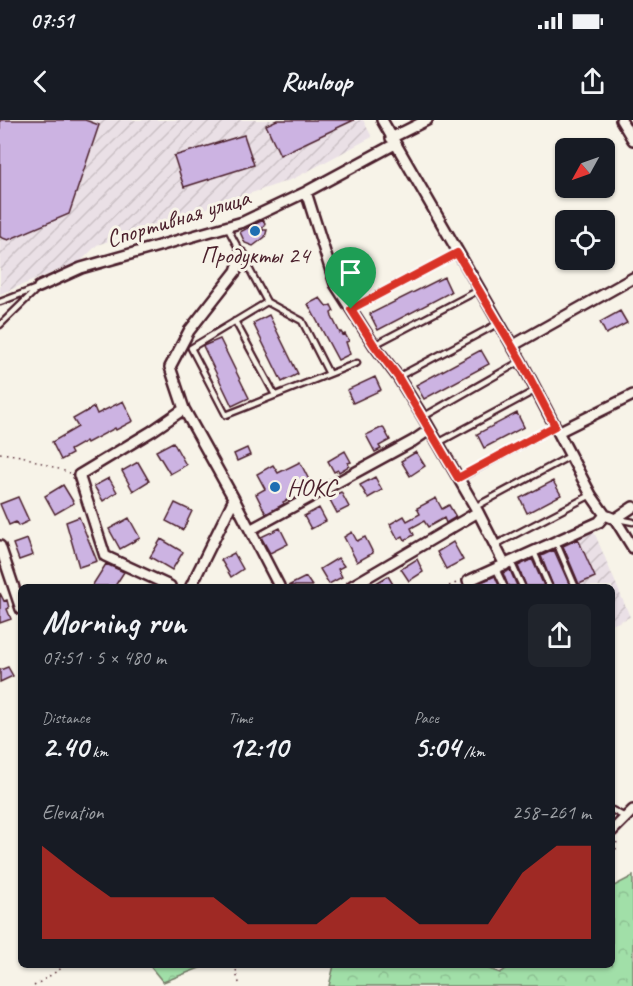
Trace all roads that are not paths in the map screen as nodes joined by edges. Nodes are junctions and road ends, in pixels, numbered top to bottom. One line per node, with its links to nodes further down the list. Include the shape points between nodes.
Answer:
1 (382, 120): 5 (street)
2 (427, 120): 5 (street, Спортивная улица)
3 (621, 120): 4 (street)
4 (633, 140)
5 (393, 141): 6 (street, Спортивная улица); 8 (street)
6 (306, 192): 7 (street, Спортивная улица); 15 (street, via 335,284)
7 (227, 227): 9 (lane); 11 (street, Спортивная улица, via 81,268)
8 (457, 253): 12 (street); 15 (lane)
9 (242, 254): 14 (lane); 28 (street, via 236,271 189,331 170,367)
10 (633, 278): 20 (street)
11 (39, 287): 13 (lane, Спортивная улица); 18 (lane)
12 (479, 290): 17 (street); 19 (lane)
13 (0, 302)
14 (267, 302): 16 (lane); 23 (lane, via 302,321)
15 (351, 309): 19 (street)
16 (235, 321): 26 (lane); 26 (lane, via 191,348 226,415)
17 (499, 323): 20 (street); 24 (lane)
18 (0, 325)
19 (374, 345): 24 (street)
20 (512, 346): 21 (street)
21 (521, 361): 25 (street); 29 (lane)
22 (357, 363): 23 (lane)
23 (329, 374): 26 (lane)
24 (398, 377): 29 (street)
25 (536, 390): 30 (street); 32 (lane)
26 (275, 395)
27 (633, 395): 30 (street)
28 (184, 409): 36 (street); 49 (street, via 79,475 105,556)
29 (423, 417): 31 (street)
30 (556, 429): 33 (street); 34 (lane)
31 (429, 430): 32 (street); 42 (street)
32 (437, 443): 34 (street)
33 (570, 455): 35 (street); 38 (lane)
34 (458, 478): 38 (street)
35 (591, 495): 39 (street); 44 (lane)
36 (234, 499): 42 (street); 50 (street)
37 (633, 507): 40 (street)
38 (476, 510): 44 (street); 52 (street)
39 (605, 515): 40 (street); 43 (street, via 599,522)
40 (615, 519): 41 (lane); 46 (street)
41 (633, 522)
42 (250, 530): 51 (street)
43 (556, 542): 47 (street); 57 (lane)
44 (495, 544): 48 (street)
45 (0, 546): 58 (street)
46 (633, 548)
47 (534, 552): 48 (street); 56 (lane)
48 (504, 565): 53 (street); 54 (lane); 55 (lane)
49 (166, 584)
50 (192, 584)
51 (278, 584)
52 (355, 584)
53 (470, 584)
54 (504, 584)
55 (520, 584)
56 (548, 584)
57 (574, 584)
58 (18, 600)
59 (629, 814): 60 (street)
60 (615, 828)

